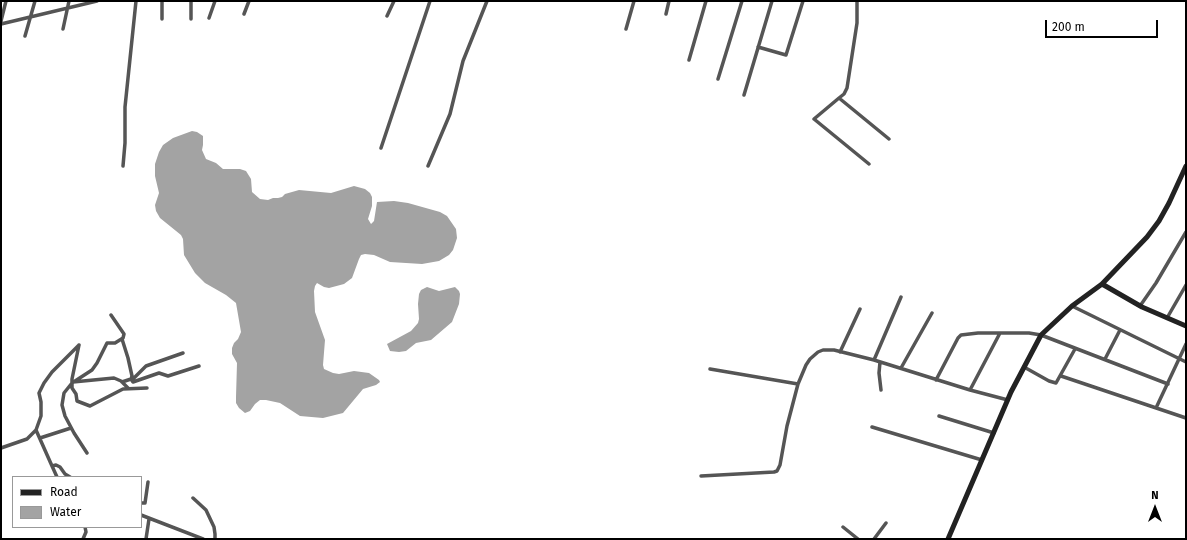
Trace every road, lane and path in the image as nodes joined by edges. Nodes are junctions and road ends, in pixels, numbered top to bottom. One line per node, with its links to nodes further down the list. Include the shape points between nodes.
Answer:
1 (6, 1): 28 (street)
2 (35, 1): 24 (street)
3 (69, 1): 20 (street)
4 (97, 1): 20 (street)
5 (136, 1): 40 (street, via 125,107)
6 (162, 1): 26 (street)
7 (191, 1): 27 (street)
8 (215, 1): 25 (street)
9 (249, 1): 21 (street)
10 (394, 1): 23 (street)
11 (430, 1): 38 (street)
12 (487, 1): 41 (street, via 463,61 450,114)
13 (634, 1): 30 (street)
14 (669, 1): 22 (street)
15 (706, 1): 33 (street)
16 (742, 1): 34 (street)
17 (772, 1): 32 (street)
18 (803, 1): 32 (street, via 786,55)
19 (857, 1): 36 (street, via 857,23 848,84 844,94)
20 (67, 8): 24 (street); 29 (street)
21 (244, 14)
22 (666, 14)
23 (387, 16)
24 (30, 17): 28 (street); 31 (street)
25 (208, 18)
26 (162, 19)
27 (191, 19)
28 (1, 22)
29 (63, 29)
30 (626, 29)
31 (25, 36)
32 (758, 47): 35 (street)
33 (689, 60)
34 (718, 79)
35 (744, 95)
36 (839, 98): 37 (street); 39 (street, via 814,119)
37 (889, 139)
38 (381, 148)
39 (869, 164)
40 (123, 166)
41 (428, 166)
42 (1186, 166): 43 (street)
43 (1184, 176): 45 (street, via 1147,237)
44 (1186, 232): 49 (street)
45 (1102, 284): 48 (street); 49 (street)
46 (1186, 285): 53 (street)
47 (901, 297): 64 (street)
48 (1072, 306): 55 (street); 57 (street)
49 (1140, 306): 53 (street)
50 (860, 309): 61 (street)
51 (932, 313): 70 (street)
52 (112, 315): 58 (street, via 124,334)
53 (1167, 318): 54 (street)
54 (1186, 326)
55 (1120, 330): 63 (street); 65 (street)
56 (1000, 333): 57 (street); 74 (street, via 961,334); 82 (street)
57 (1041, 335): 60 (street); 69 (street)
58 (122, 339): 73 (street); 75 (street, via 108,343 92,370)
59 (1186, 344): 65 (street)
60 (1075, 349): 63 (street); 72 (street)
61 (840, 352): 64 (street); 77 (street, via 818,352 810,359)
62 (183, 353): 73 (street, via 146,366)
63 (1105, 359): 78 (street)
64 (874, 360): 66 (street)
65 (1178, 360): 67 (street); 78 (street)
66 (880, 362): 70 (street); 81 (street)
67 (1186, 362)
68 (199, 366): 73 (street, via 168,376 159,373 133,382)
69 (1024, 367): 72 (street, via 1055,383); 83 (street)
70 (901, 368): 74 (street)
71 (710, 369): 77 (street)
72 (1061, 376): 84 (street)
73 (131, 379): 76 (street)
74 (936, 380): 82 (street)
75 (72, 382): 76 (street, via 114,378); 79 (street, via 77,401 90,406); 88 (street, via 64,394 62,405); 89 (street, via 79,345 44,383 39,394 41,416)
76 (122, 382): 79 (street)
77 (798, 384): 98 (street, via 777,471)
78 (1168, 384): 84 (street)
79 (128, 388): 80 (street)
80 (147, 388)
81 (881, 390)
82 (970, 390): 83 (street)
83 (1008, 400): 90 (street)
84 (1156, 408): 86 (street)
85 (939, 416): 90 (street)
86 (1186, 418)
87 (872, 427): 94 (street)
88 (71, 428): 91 (street); 93 (street)
89 (36, 430): 91 (street); 92 (street, via 27,439)
90 (994, 433): 94 (street)
91 (40, 438): 95 (street)
92 (1, 448)
93 (87, 453)
94 (982, 460): 115 (street)
95 (52, 466): 96 (street); 97 (street, via 60,468)
96 (57, 476)
97 (68, 476)
98 (701, 476)
99 (148, 482): 101 (street, via 145,503)
100 (193, 498): 107 (street, via 206,510)
101 (142, 502)
102 (142, 516): 103 (street)
103 (149, 519): 109 (street); 110 (street)
104 (886, 523): 114 (street)
105 (86, 528): 108 (street)
106 (843, 528): 113 (street)
107 (215, 534): 111 (street); 112 (street)
108 (83, 539)
109 (146, 539)
110 (203, 539)
111 (215, 539)
112 (219, 539)
113 (858, 539)
114 (874, 539)
115 (948, 539)

